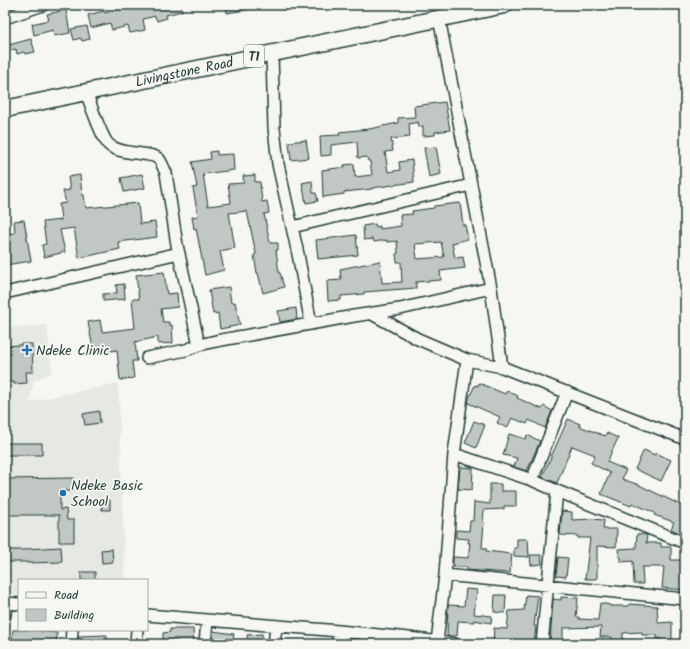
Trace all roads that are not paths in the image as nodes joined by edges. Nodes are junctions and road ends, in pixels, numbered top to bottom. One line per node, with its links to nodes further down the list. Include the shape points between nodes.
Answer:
1 (44, 5): 3 (street)
2 (504, 5): 4 (highway, Livingstone Road / T1)
3 (5, 18)
4 (439, 18): 5 (highway, Livingstone Road / T1); 8 (street)
5 (272, 53): 6 (highway, Livingstone Road / T1); 9 (street, via 274,128 278,164)
6 (86, 92): 7 (highway, Livingstone Road / T1); 10 (street, via 99,127 109,144 137,154 152,155 161,163 166,173)
7 (5, 109)
8 (471, 185): 9 (street); 11 (street)
9 (292, 226): 14 (street)
10 (179, 253): 12 (street); 15 (street)
11 (491, 288): 13 (street); 18 (street)
12 (5, 293)
13 (372, 314): 14 (street); 17 (street, via 418,339)
14 (311, 324): 15 (street)
15 (199, 345): 16 (street)
16 (147, 358)
17 (467, 360): 18 (street); 21 (street)
18 (502, 367): 19 (street)
19 (567, 392): 20 (street); 22 (street)
20 (685, 439)
21 (454, 454): 22 (street); 25 (street)
22 (532, 480): 23 (street)
23 (557, 491): 24 (street); 26 (street)
24 (685, 543)
25 (444, 575): 26 (street); 38 (street)
26 (548, 585): 27 (street); 45 (street)
27 (685, 599)
28 (6, 603): 29 (street); 30 (street)
29 (18, 604)
30 (5, 614)
31 (148, 615): 32 (street)
32 (207, 621): 33 (street); 41 (street)
33 (276, 627): 36 (street); 42 (street)
34 (72, 631): 39 (street)
35 (137, 631): 40 (street)
36 (339, 631): 37 (street); 43 (street)
37 (408, 641): 38 (street)
38 (438, 642): 44 (street)
39 (71, 644)
40 (136, 644)
41 (205, 644)
42 (274, 644)
43 (338, 644)
44 (454, 644)
45 (542, 644)

